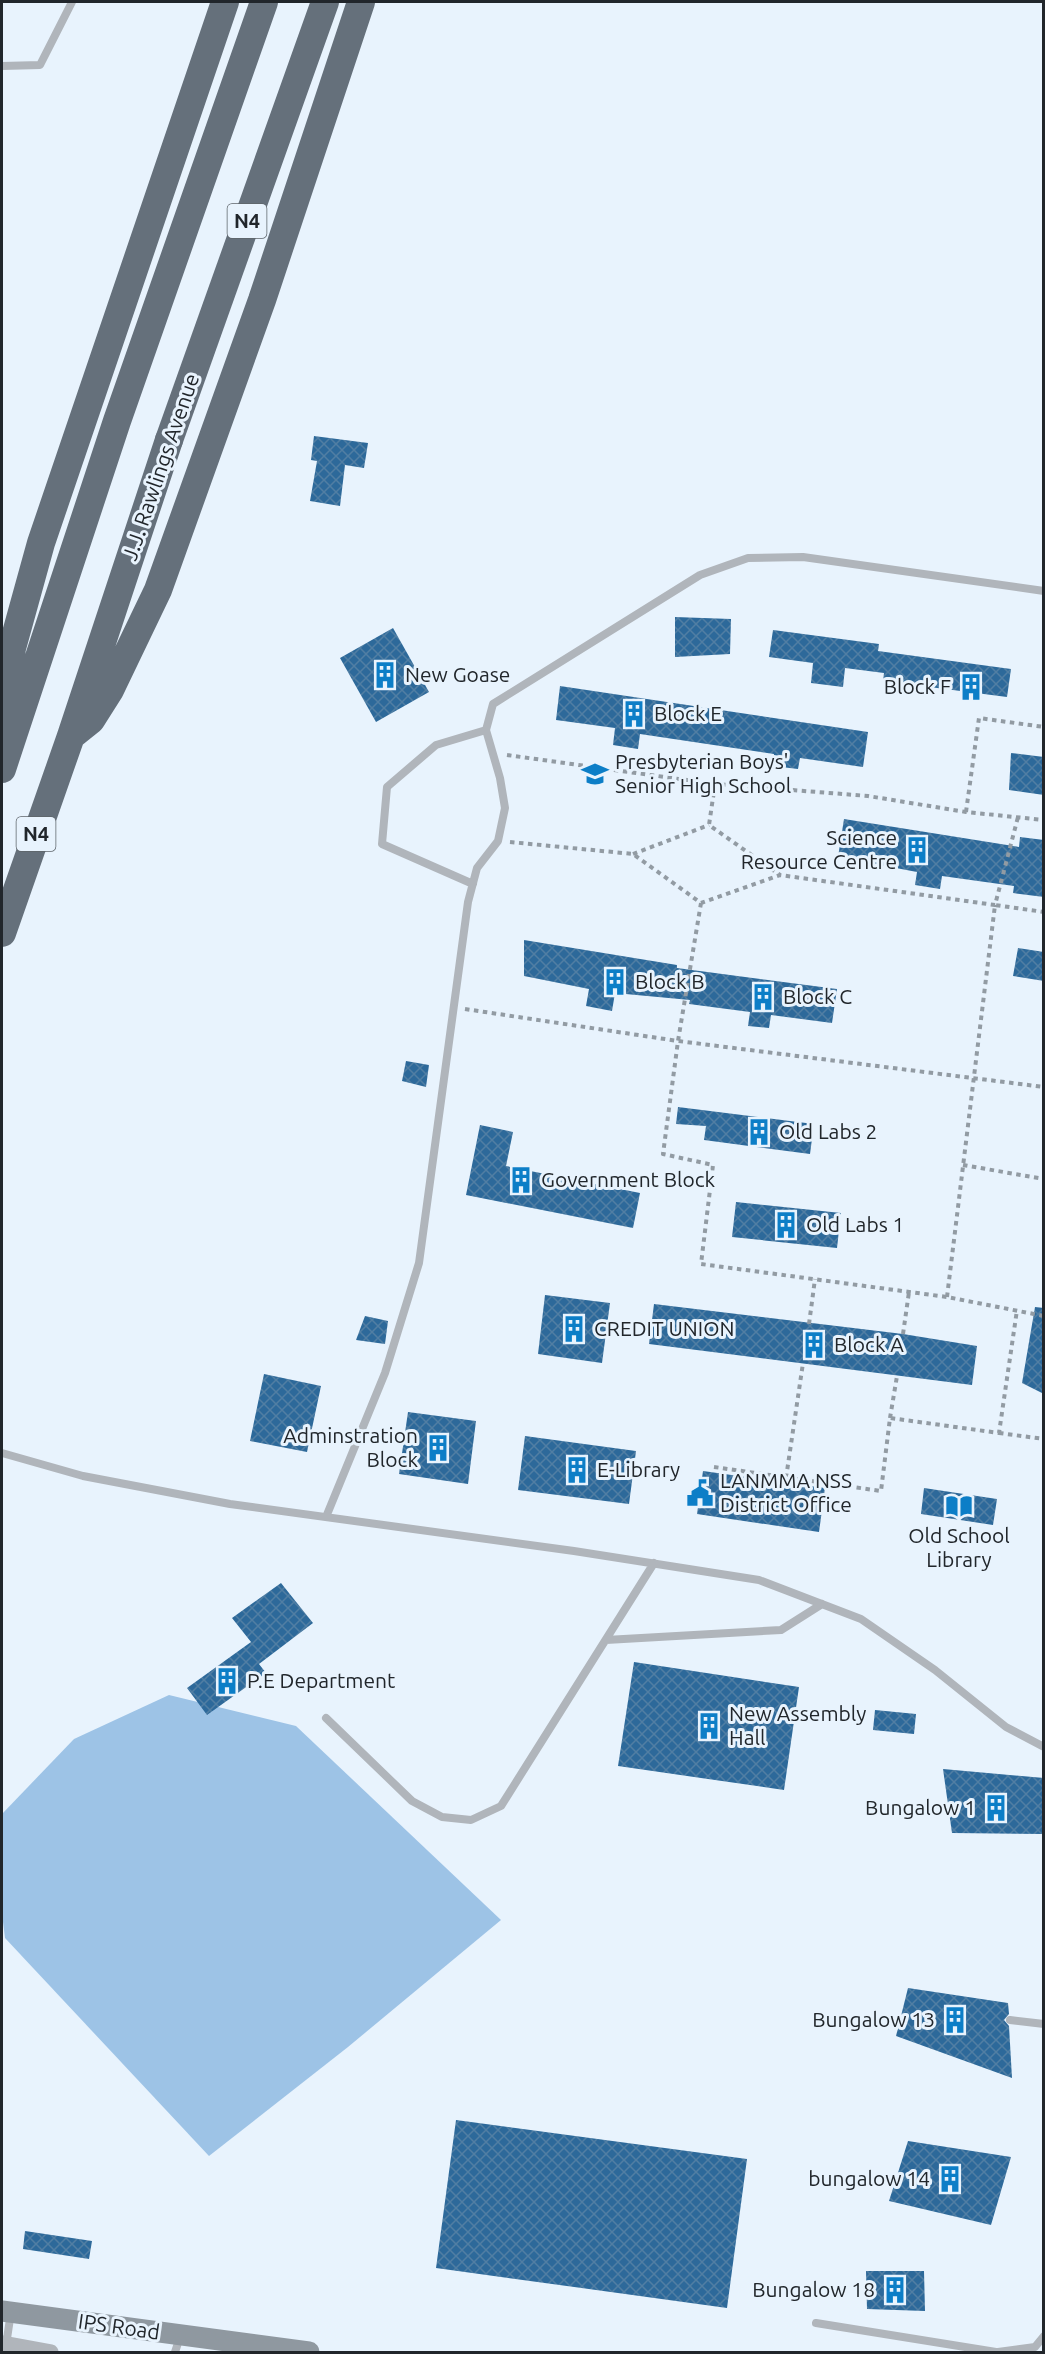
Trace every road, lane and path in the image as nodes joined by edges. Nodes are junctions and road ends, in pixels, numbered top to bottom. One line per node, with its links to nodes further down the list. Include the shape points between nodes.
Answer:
1 (72, 2): 6 (lane, via 40,65)
2 (225, 2): 11 (highway, via 41,543 12,648 7,682)
3 (264, 2): 11 (highway, via 117,422)
4 (325, 2): 10 (highway, J.J. Rawlings Avenue / N4, bridge, via 169,440)
5 (361, 2): 10 (highway, via 262,300 158,590 110,690 91,720)
6 (2, 66)
7 (1044, 591): 9 (lane, via 803,557 748,558 700,575 522,684 493,704)
8 (1044, 727): 15 (path, via 979,718)
9 (486, 730): 12 (lane); 22 (lane, via 436,746 387,787 382,844)
10 (71, 736): 26 (highway, J.J. Rawlings Avenue / N4)
11 (12, 739): 13 (highway)
12 (492, 753): 14 (path); 19 (lane, via 505,808)
13 (2, 769)
14 (715, 784): 15 (path, via 868,796); 18 (path)
15 (966, 812): 16 (path)
16 (1018, 817): 17 (path); 24 (path)
17 (1044, 820)
18 (709, 825): 20 (path); 21 (path)
19 (498, 841): 20 (path); 22 (lane, via 477,868)
20 (633, 854): 23 (path)
21 (780, 875): 23 (path); 24 (path)
22 (473, 884): 27 (lane)
23 (701, 903): 28 (path)
24 (995, 905): 25 (path); 29 (path)
25 (1044, 912)
26 (2, 933)
27 (454, 1008): 28 (path); 48 (lane, via 419,1263 385,1373)
28 (678, 1041): 29 (path); 33 (path, via 663,1154 713,1166 701,1264)
29 (974, 1079): 30 (path); 31 (path)
30 (1044, 1088)
31 (963, 1165): 32 (path); 35 (path)
32 (1044, 1179)
33 (815, 1280): 34 (path); 38 (path)
34 (909, 1292): 35 (path); 39 (path)
35 (947, 1297): 36 (path)
36 (1017, 1310): 37 (path); 43 (path)
37 (1044, 1316)
38 (809, 1324)
39 (903, 1334)
40 (803, 1364): 47 (path)
41 (897, 1376): 42 (path)
42 (890, 1418): 43 (path); 47 (path, via 881,1491)
43 (999, 1433): 44 (path)
44 (1044, 1439)
45 (2, 1453): 48 (lane, via 83,1476 230,1504)
46 (714, 1467): 47 (path)
47 (786, 1478)
48 (326, 1517): 49 (lane)
49 (654, 1563): 50 (lane, via 759,1580); 51 (lane)
50 (822, 1604): 51 (lane, via 781,1630); 53 (lane, via 861,1620 935,1670 1006,1727)
51 (606, 1640): 52 (lane, via 501,1806 471,1820 442,1817 412,1801)
52 (326, 1718)
53 (1044, 1747)
54 (1010, 2020): 55 (lane)
55 (1044, 2024)
56 (6, 2312): 59 (street, IPS Road); 60 (lane)
57 (816, 2323): 63 (lane)
58 (1044, 2336): 63 (lane, via 1035,2347)
59 (178, 2344): 62 (street, IPS Road)
60 (4, 2347): 61 (street)
61 (51, 2352)
62 (309, 2352)
63 (997, 2352)

